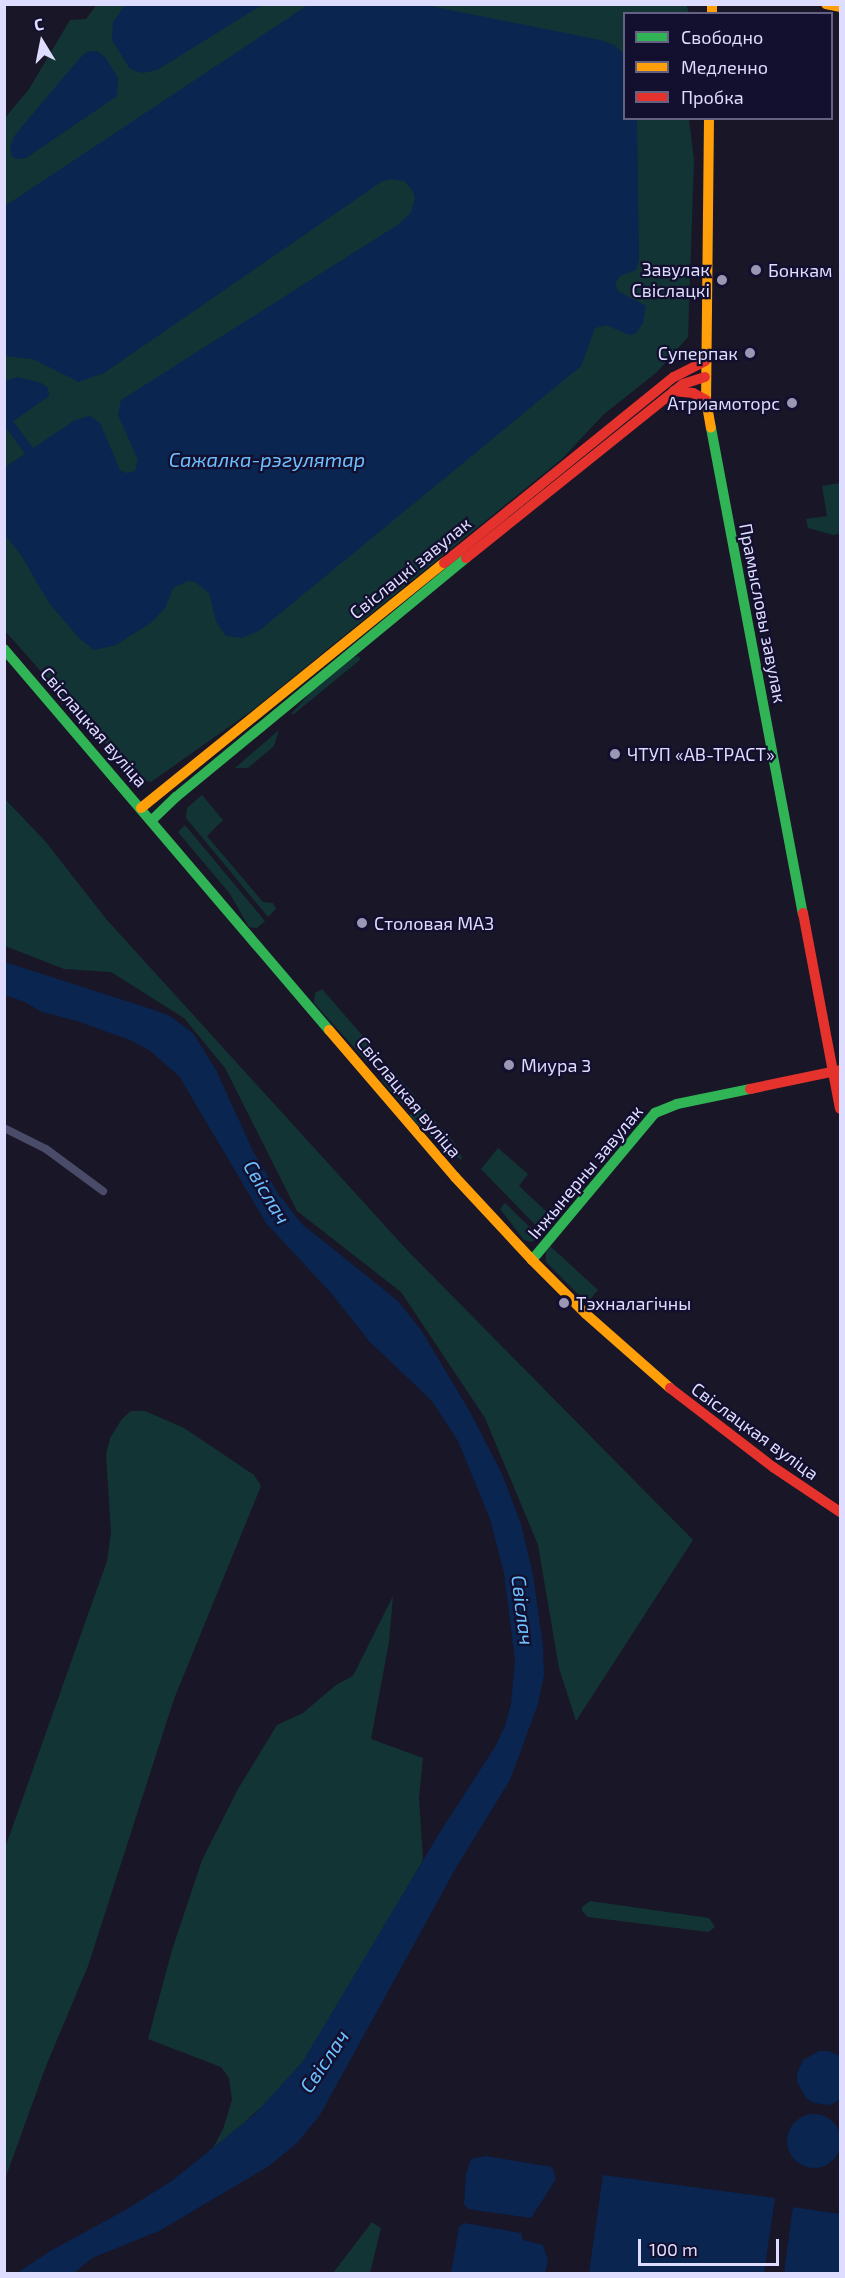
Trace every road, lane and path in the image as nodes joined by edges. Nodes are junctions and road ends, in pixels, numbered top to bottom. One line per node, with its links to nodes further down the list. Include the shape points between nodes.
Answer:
1 (826, 4): 2 (street)
2 (840, 7)
3 (709, 120): 4 (street, Прамысловы завулак)
4 (705, 361): 5 (street, Прамысловы завулак); 9 (street, Свіслацкі завулак, via 674,377)
5 (705, 377): 6 (street, Свіслацкі завулак); 7 (street, Прамысловы завулак)
6 (674, 391): 7 (street, via 693,393); 10 (street, Свіслацкі завулак, via 368,637)
7 (706, 400): 11 (street, Прамысловы завулак)
8 (4, 649): 9 (street, Свіслацкая вуліца)
9 (141, 808): 10 (street, Свіслацкая вуліца)
10 (152, 820): 15 (street, Свіслацкая вуліца, via 455,1178)
11 (836, 1071): 12 (street, Прамысловы завулак); 15 (street, Інжынерны завулак, via 677,1104 656,1113)
12 (840, 1109)
13 (4, 1128): 14 (street, via 46,1149)
14 (103, 1191)
15 (532, 1260): 16 (street, Свіслацкая вуліца, via 586,1314 683,1399)
16 (840, 1512)

